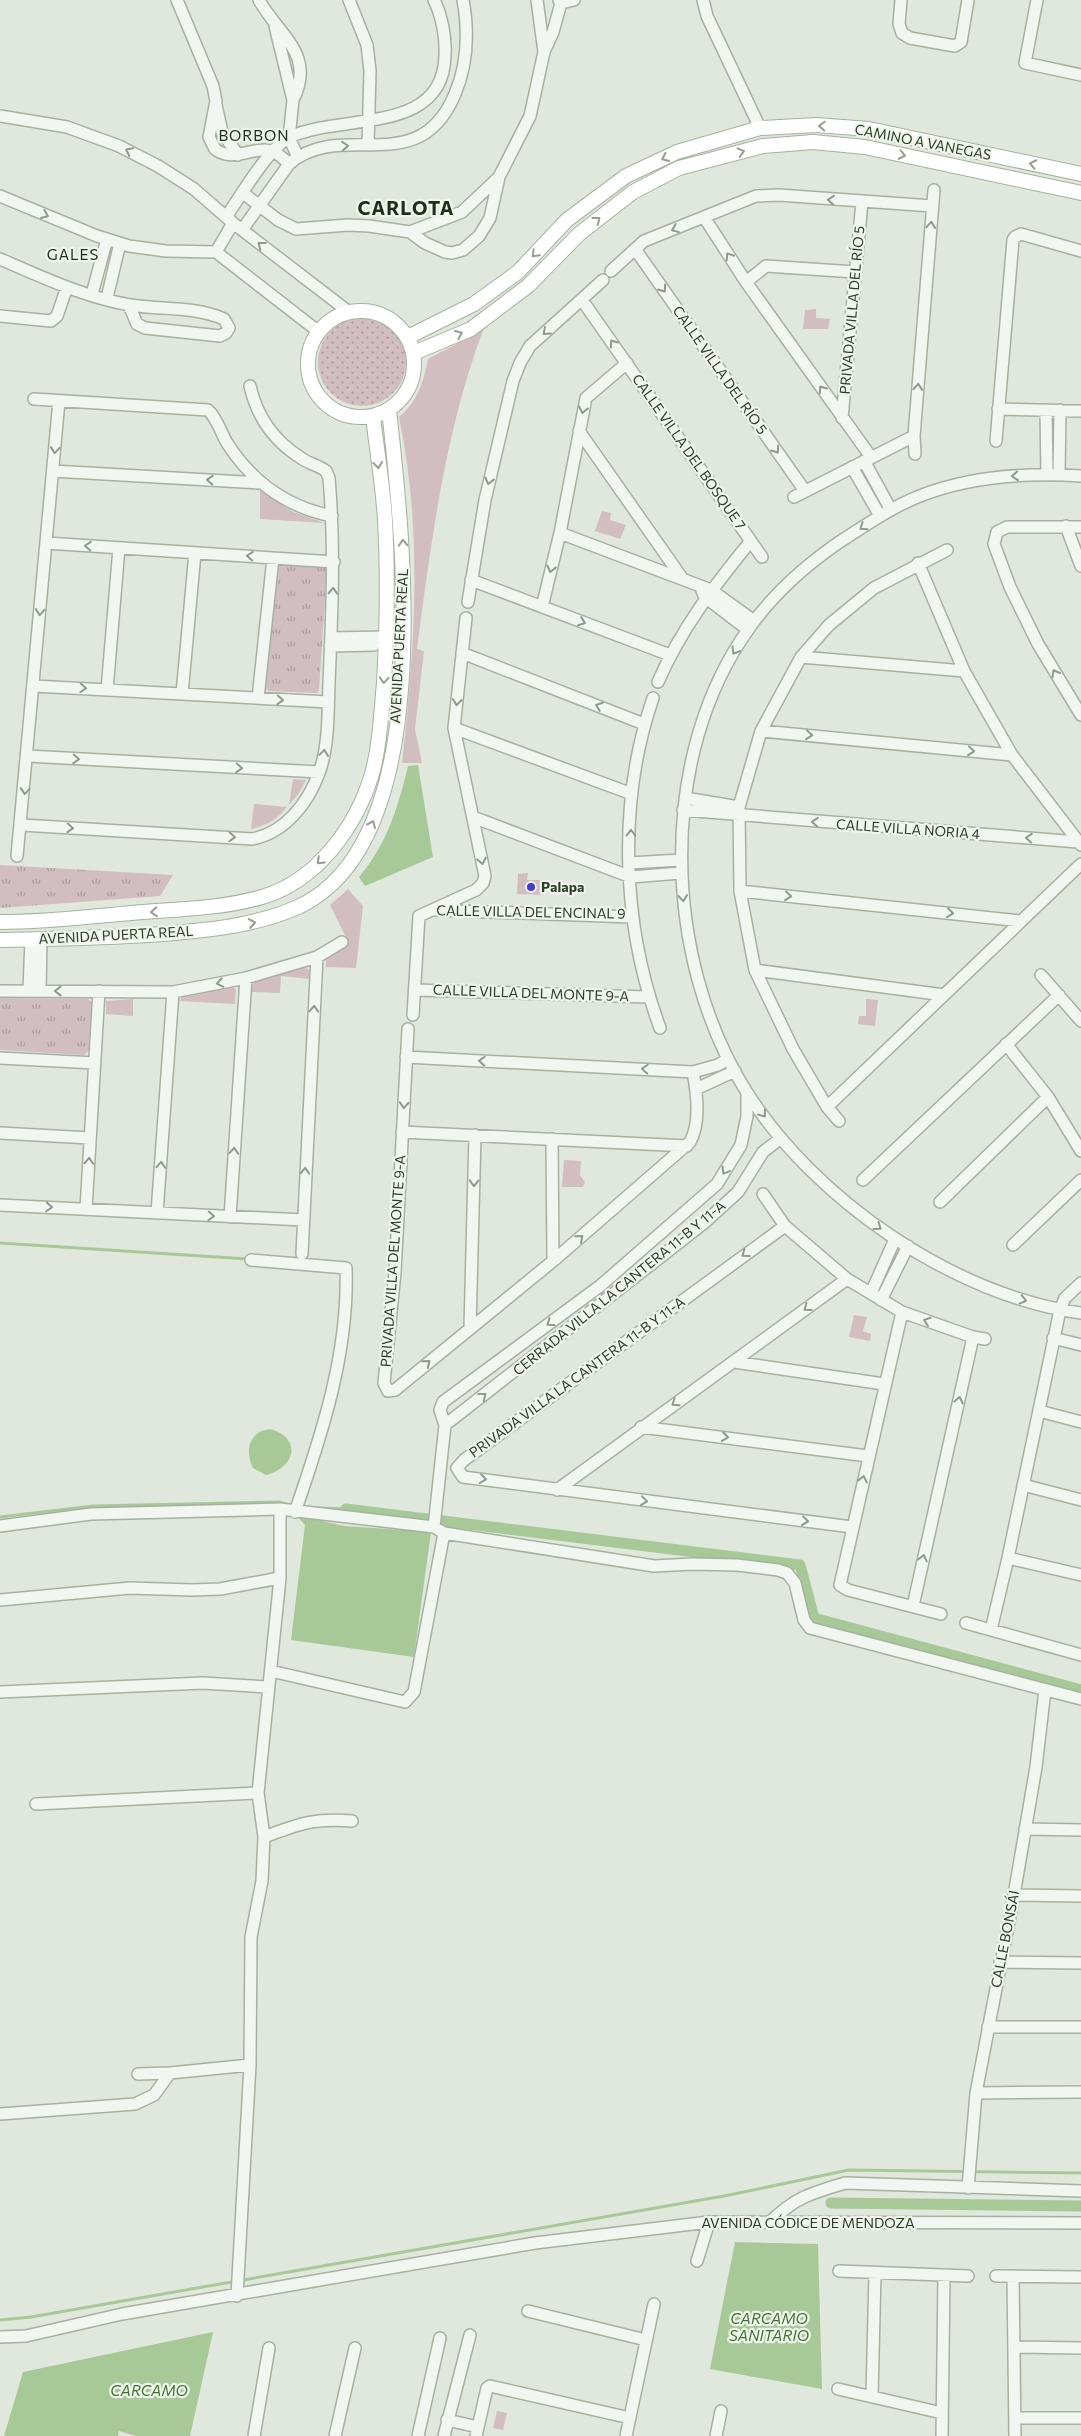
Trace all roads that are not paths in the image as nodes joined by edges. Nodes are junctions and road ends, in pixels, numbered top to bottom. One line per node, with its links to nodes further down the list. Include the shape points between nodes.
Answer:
1 (177, 0): 22 (street, via 213,86 216,101 210,124 211,141 217,151 238,155)
2 (259, 0): 20 (street, via 299,58 301,76 292,100)
3 (349, 0): 18 (street, via 367,45 370,71)
4 (434, 0): 14 (street, via 444,32)
5 (463, 0): 15 (street, via 467,34)
6 (537, 0): 13 (street)
7 (574, 0): 12 (street)
8 (703, 0): 19 (street, via 707,16)
9 (901, 0): 10 (street, via 899,24 902,33 910,38 955,46 961,42)
10 (968, 0)
11 (1036, 0): 16 (street, via 1025,63)
12 (560, 2): 13 (street)
13 (544, 52): 25 (street, via 530,116)
14 (445, 70): 15 (street); 18 (street, via 426,100 404,113)
15 (463, 71): 21 (street, via 451,103 421,137 398,144)
16 (1081, 75)
17 (0, 116): 34 (street, one-way to 17, via 194,189 119,146 67,127)
18 (367, 121): 20 (street, via 327,126); 21 (street)
19 (760, 128): 24 (main road, CAMINO A VANEGAS, one-way to 19, via 869,129 816,125); 54 (main road, CAMINO A VANEGAS, one-way to 54, via 677,152 626,176 568,220 518,272 474,304)
20 (289, 138): 22 (street); 23 (street)
21 (368, 145): 23 (street, one-way to 21, via 325,148)
22 (273, 151): 23 (street); 27 (street)
23 (294, 160): 31 (street)
24 (1081, 174)
25 (499, 177): 35 (street, via 462,212); 35 (street, via 490,218 479,236 462,250 445,252)
26 (934, 190): 32 (street)
27 (243, 193): 31 (street); 34 (street)
28 (1081, 193): 55 (main road, CAMINO A VANEGAS, one-way to 28, via 471,329 528,286 579,234 633,192 679,168 763,146 813,142 865,147)
29 (0, 196): 36 (street, one-way to 36)
30 (862, 202): 32 (street); 33 (street, one-way to 33, via 756,196); 43 (street, PRIVADA VILLA DEL RÍO 5)
31 (259, 205): 34 (street); 35 (street, via 296,230 348,225)
32 (932, 206): 68 (street, one-way to 32)
33 (704, 217): 38 (street, one-way to 38, via 644,241); 45 (street, one-way to 33)
34 (234, 223): 39 (street); 51 (street, one-way to 34)
35 (410, 232)
36 (107, 239): 37 (street); 47 (street)
37 (120, 243): 39 (street, via 166,252); 48 (street)
38 (635, 249): 42 (street); 78 (street, CALLE VILLA DEL RÍO 5, one-way to 78)
39 (216, 252): 53 (street)
40 (1081, 252): 60 (street, via 1021,234 1015,237)
41 (0, 259): 46 (street)
42 (611, 271)
43 (855, 272): 45 (street, via 766,266); 66 (street, PRIVADA VILLA DEL RÍO 5)
44 (603, 280): 49 (street)
45 (746, 282): 66 (street, one-way to 45)
46 (66, 287): 47 (street); 52 (street, via 57,316 51,321)
47 (92, 294): 48 (street)
48 (107, 298): 50 (street)
49 (582, 300): 56 (street, CALLE VILLA DEL BOSQUE 7, one-way to 49); 97 (street, one-way to 97, via 530,346 520,363 485,500)
50 (129, 305): 50 (street, via 137,324 145,328 220,336 229,328 224,319 205,312)
51 (348, 312): 53 (main road); 54 (main road, via 366,311 382,315 397,324)
52 (0, 316)
53 (319, 332): 65 (main road, via 310,348 308,367 312,385 322,401 336,412 354,418)
54 (408, 337): 55 (main road)
55 (414, 353): 61 (main road, via 410,386 402,400)
56 (627, 363): 67 (street, CALLE VILLA DEL BOSQUE 7, one-way to 67, via 588,395); 86 (street, CALLE VILLA DEL BOSQUE 7)
57 (250, 386): 81 (street, via 260,414 280,442 300,458 326,471)
58 (34, 399): 59 (street)
59 (59, 401): 73 (street, one-way to 73); 77 (street, via 204,409 211,413 231,450)
60 (998, 409): 62 (street); 69 (street)
61 (389, 410): 65 (main road); 142 (main road, AVENIDA PUERTA REAL, one-way to 61, via 260,922 300,906 347,867 377,812 385,789 394,740 404,607 401,523)
62 (1046, 410): 63 (street); 74 (street)
63 (1060, 410): 64 (street); 75 (street)
64 (1081, 411)
65 (373, 417): 103 (main road, AVENIDA PUERTA REAL, one-way to 103, via 385,518)
66 (842, 418): 71 (street)
67 (579, 431): 85 (street, CALLE VILLA DEL BOSQUE 7); 96 (street)
68 (914, 436): 70 (street); 71 (street)
69 (996, 441)
70 (915, 454)
71 (867, 459): 72 (street); 80 (street)
72 (852, 467): 78 (street); 82 (street)
73 (53, 471): 77 (street, one-way to 73); 87 (street)
74 (1047, 474): 75 (street); 80 (street, one-way to 80, via 996,477 951,487)
75 (1059, 475): 76 (street)
76 (1081, 476)
77 (259, 483): 81 (street, via 303,508)
78 (805, 491): 79 (street)
79 (794, 498)
80 (891, 510): 82 (street)
81 (332, 516): 93 (street)
82 (880, 516): 102 (street, one-way to 102, via 814,560 782,588)
83 (1066, 526): 84 (street); 95 (street); 116 (street, one-way to 83, via 1038,644 1010,587 994,544 997,532 1008,527)
84 (1081, 526)
85 (560, 533): 96 (street); 100 (street, CALLE VILLA DEL BOSQUE 7, one-way to 100)
86 (750, 542): 91 (street, CALLE VILLA DEL BOSQUE 7); 98 (street, CALLE VILLA DEL BOSQUE 7)
87 (46, 543): 88 (street, one-way to 87); 110 (street, one-way to 110)
88 (120, 548): 90 (street); 111 (street)
89 (947, 550): 94 (street)
90 (195, 552): 92 (street, one-way to 90); 112 (street)
91 (762, 557)
92 (273, 558): 93 (street); 113 (street)
93 (334, 562): 104 (street, one-way to 93)
94 (918, 563): 107 (street, via 874,588 829,625); 108 (street, CALLE VILLA NORIA 4)
95 (1081, 566)
96 (682, 578): 98 (street, via 700,586)
97 (471, 580): 99 (street); 100 (street)
98 (708, 594): 102 (street); 106 (street, CALLE VILLA DEL BOSQUE 7)
99 (468, 602)
100 (542, 607): 106 (street, one-way to 106)
101 (466, 618): 105 (street, CALLE VILLA DEL ENCINAL 9)
102 (751, 625): 124 (street, one-way to 124, via 725,667 712,698 693,755)
103 (386, 641): 104 (street); 137 (main road, AVENIDA PUERTA REAL, one-way to 137, via 379,740 372,774 342,838 291,884 262,897)
104 (331, 642): 115 (street)
105 (462, 653): 117 (street, one-way to 105); 118 (street, CALLE VILLA DEL ENCINAL 9, one-way to 118)
106 (670, 656): 109 (street, CALLE VILLA DEL BOSQUE 7)
107 (801, 657): 108 (street); 119 (street)
108 (964, 671): 120 (street, CALLE VILLA NORIA 4)
109 (658, 682)
110 (34, 686): 111 (street, one-way to 111); 121 (street)
111 (107, 690): 112 (street)
112 (182, 694): 113 (street)
113 (258, 698): 115 (street, one-way to 115)
114 (654, 698): 117 (street, CALLE VILLA DEL ENCINAL 9)
115 (328, 702): 122 (street, one-way to 115)
116 (1081, 714)
117 (644, 724): 123 (street, CALLE VILLA DEL ENCINAL 9)
118 (454, 728): 123 (street); 127 (street, CALLE VILLA DEL ENCINAL 9)
119 (761, 731): 120 (street, one-way to 120); 126 (street)
120 (1012, 755): 129 (street, CALLE VILLA NORIA 4)
121 (28, 756): 122 (street, one-way to 122); 128 (street, one-way to 128)
122 (320, 772): 128 (street, one-way to 122, via 252,839 285,824 310,793)
123 (632, 794): 132 (street, CALLE VILLA DEL ENCINAL 9, one-way to 123)
124 (685, 798): 125 (street); 126 (street, CALLE VILLA NORIA 4)
125 (683, 810): 126 (street, CALLE VILLA NORIA 4); 131 (street)
126 (738, 811): 129 (street, CALLE VILLA NORIA 4, one-way to 126); 136 (street)
127 (473, 817): 135 (street); 138 (street, CALLE VILLA DEL ENCINAL 9, one-way to 138, via 484,867 482,883 476,890)
128 (22, 825): 130 (street)
129 (1079, 843)
130 (17, 856)
131 (680, 860): 132 (street); 134 (street)
132 (630, 863): 135 (street, CALLE VILLA DEL ENCINAL 9)
133 (1081, 864): 140 (street)
134 (675, 873): 135 (street); 165 (street, one-way to 165, via 694,962)
135 (631, 877): 139 (street, CALLE VILLA DEL ENCINAL 9)
136 (740, 891): 140 (street, one-way to 140); 147 (street)
137 (202, 908): 141 (main road, AVENIDA PUERTA REAL, one-way to 141); 142 (main road)
138 (430, 910): 139 (street, CALLE VILLA DEL ENCINAL 9); 151 (street, via 419,916)
139 (632, 917): 157 (street)
140 (1020, 921): 155 (street)
141 (0, 922)
142 (204, 931): 143 (main road, AVENIDA PUERTA REAL)
143 (36, 939): 144 (main road, AVENIDA PUERTA REAL); 152 (street)
144 (0, 940)
145 (342, 942): 146 (street)
146 (317, 957): 149 (street); 190 (street, one-way to 146)
147 (755, 970): 155 (street); 172 (street, via 793,1049)
148 (1041, 975): 156 (street)
149 (246, 978): 154 (street, one-way to 154); 189 (street, one-way to 149)
150 (0, 990): 152 (street)
151 (415, 990): 157 (street, CALLE VILLA DEL MONTE 9-A); 158 (street)
152 (35, 991): 153 (street, one-way to 152)
153 (99, 991): 154 (street); 166 (street)
154 (173, 992): 188 (street, one-way to 154)
155 (944, 995): 172 (street)
156 (1059, 995): 159 (street); 162 (street)
157 (648, 997): 160 (street)
158 (412, 1015)
159 (1081, 1020)
160 (660, 1028)
161 (408, 1029): 163 (street, PRIVADA VILLA DEL MONTE 9-A)
162 (1006, 1044): 171 (street); 182 (street)
163 (406, 1057): 168 (street, one-way to 163); 174 (street, PRIVADA VILLA DEL MONTE 9-A, one-way to 174)
164 (0, 1058): 166 (street)
165 (723, 1062): 167 (street); 168 (street)
166 (95, 1063): 177 (street)
167 (735, 1071): 169 (street); 170 (street)
168 (693, 1072): 169 (street, PRIVADA VILLA DEL MONTE 9-A)
169 (696, 1089): 180 (street, PRIVADA VILLA DEL MONTE 9-A, via 695,1130)
170 (747, 1092): 178 (street, one-way to 178); 201 (street, CERRADA VILLA LA CANTERA 11-B Y 11-A, one-way to 201, via 747,1116 741,1145 717,1184)
171 (1048, 1097): 181 (street); 185 (street)
172 (827, 1107): 173 (street)
173 (839, 1121)
174 (402, 1132): 176 (street); 206 (street, PRIVADA VILLA DEL MONTE 9-A, one-way to 206, via 395,1272 384,1386 395,1390)
175 (0, 1133): 177 (street)
176 (475, 1135): 179 (street); 206 (street, one-way to 206)
177 (90, 1138): 187 (street, one-way to 177)
178 (781, 1138): 192 (street, one-way to 192, via 798,1159 843,1201); 205 (street, CERRADA VILLA LA CANTERA 11-B Y 11-A, via 763,1152 738,1192 704,1223)
179 (552, 1139): 180 (street); 197 (street)
180 (687, 1146): 197 (street, PRIVADA VILLA DEL MONTE 9-A, one-way to 180)
181 (1081, 1151)
182 (863, 1180)
183 (1081, 1180): 193 (street)
184 (763, 1194): 191 (street)
185 (940, 1202)
186 (0, 1205): 187 (street, one-way to 187)
187 (86, 1209): 188 (street)
188 (157, 1213): 189 (street, one-way to 189)
189 (230, 1217): 190 (street)
190 (303, 1220): 195 (street)
191 (785, 1226): 198 (street); 219 (street, PRIVADA VILLA LA CANTERA 11-B Y 11-A, one-way to 219, via 457,1468 463,1476)
192 (896, 1239): 194 (street); 200 (street)
193 (1013, 1244)
194 (908, 1246): 200 (street); 202 (street, one-way to 202, via 1013,1298)
195 (302, 1254)
196 (251, 1260): 222 (street, via 346,1268 340,1356 325,1420)
197 (553, 1261): 206 (street, PRIVADA VILLA DEL MONTE 9-A)
198 (847, 1279): 200 (street); 211 (street, one-way to 211)
199 (1081, 1283): 202 (street, via 1065,1298)
200 (876, 1296): 203 (street)
201 (568, 1310): 205 (street); 215 (street, CERRADA VILLA LA CANTERA 11-B Y 11-A, one-way to 215, via 443,1402 440,1410)
202 (1060, 1310): 204 (street); 208 (street)
203 (902, 1312): 207 (street, one-way to 203); 212 (street)
204 (1081, 1313)
205 (577, 1323): 215 (street, CERRADA VILLA LA CANTERA 11-B Y 11-A, one-way to 205)
206 (470, 1328)
207 (973, 1337): 209 (street); 230 (street, one-way to 207)
208 (1053, 1338): 210 (street); 213 (street)
209 (986, 1339)
210 (1081, 1345)
211 (734, 1362): 212 (street); 216 (street, one-way to 216)
212 (884, 1384): 217 (street)
213 (1039, 1411): 214 (street); 218 (street)
214 (1081, 1422)
215 (445, 1425): 225 (street, CERRADA VILLA LA CANTERA 11-B Y 11-A)
216 (642, 1426): 217 (street, one-way to 217); 219 (street)
217 (868, 1456): 224 (street, one-way to 217)
218 (1023, 1485): 220 (street); 226 (street)
219 (557, 1490): 224 (street, PRIVADA VILLA LA CANTERA 11-B Y 11-A, one-way to 224)
220 (1081, 1500)
221 (280, 1509): 222 (street); 223 (street, via 91,1514); 228 (street)
222 (295, 1512): 225 (street)
223 (0, 1526)
224 (852, 1527): 230 (street, via 840,1585 848,1590)
225 (439, 1530): 235 (street, CERRADA VILLA LA CANTERA 11-B Y 11-A, via 414,1692 405,1702); 237 (street, via 654,1566 736,1565 786,1572 795,1583 804,1620 810,1628)
226 (1008, 1558): 227 (street); 233 (street)
227 (1081, 1575)
228 (280, 1578): 229 (street, via 220,1589 130,1588); 235 (street)
229 (0, 1600)
230 (913, 1606): 231 (street)
231 (941, 1614)
232 (966, 1623): 233 (street)
233 (991, 1630): 234 (street)
234 (1081, 1655)
235 (271, 1671): 236 (street)
236 (268, 1687): 238 (street, via 202,1683); 240 (street)
237 (1045, 1690): 239 (street); 243 (street, CALLE BONSÁI)
238 (0, 1692)
239 (1081, 1699)
240 (258, 1794): 241 (street); 245 (street)
241 (36, 1804)
242 (352, 1821): 245 (street, via 325,1819 302,1822)
243 (1025, 1830): 244 (street); 246 (street, CALLE BONSÁI)
244 (1081, 1830)
245 (264, 1837): 252 (street, via 262,1881 251,1937)
246 (1014, 1895): 247 (street); 248 (street, CALLE BONSÁI)
247 (1081, 1896)
248 (1000, 1962): 249 (street); 250 (street, CALLE BONSÁI)
249 (1081, 1963)
250 (988, 2027): 251 (street); 256 (street, CALLE BONSÁI)
251 (1081, 2027)
252 (250, 2065): 254 (street); 271 (street)
253 (138, 2074): 254 (street)
254 (170, 2074): 257 (street, via 154,2095 135,2104)
255 (1081, 2092): 256 (street)
256 (976, 2093): 258 (street, CALLE BONSÁI)
257 (0, 2114)
258 (968, 2188): 259 (street); 261 (street, via 845,2183 789,2204)
259 (1081, 2191)
260 (708, 2222): 261 (street, AVENIDA CÓDICE DE MENDOZA); 263 (street); 271 (street, AVENIDA CÓDICE DE MENDOZA, via 535,2243)
261 (770, 2222): 262 (street, AVENIDA CÓDICE DE MENDOZA)
262 (1081, 2223)
263 (697, 2261)
264 (839, 2271): 265 (street)
265 (875, 2272): 266 (street); 283 (street)
266 (944, 2275): 267 (street); 285 (street)
267 (968, 2276)
268 (996, 2276): 269 (street)
269 (1014, 2276): 270 (street); 278 (street)
270 (1081, 2277)
271 (237, 2296): 275 (street, AVENIDA CÓDICE DE MENDOZA, via 122,2314 26,2336)
272 (654, 2304): 277 (street)
273 (528, 2311): 277 (street)
274 (470, 2335): 289 (street)
275 (0, 2337)
276 (440, 2338): 293 (street)
277 (646, 2340): 286 (street)
278 (1015, 2347): 281 (street); 287 (street)
279 (269, 2348): 291 (street)
280 (355, 2348): 292 (street)
281 (1081, 2348)
282 (838, 2389): 283 (street)
283 (872, 2396): 285 (street)
284 (721, 2411): 296 (street)
285 (942, 2413): 297 (street)
286 (630, 2418): 290 (street, via 490,2386 486,2388); 295 (street)
287 (1015, 2418): 288 (street); 298 (street)
288 (1081, 2418)
289 (447, 2420): 290 (street); 294 (street)
290 (477, 2432)
291 (254, 2436)
292 (335, 2436)
293 (418, 2436)
294 (444, 2436)
295 (626, 2436)
296 (716, 2436)
297 (942, 2436)
298 (1015, 2436)

